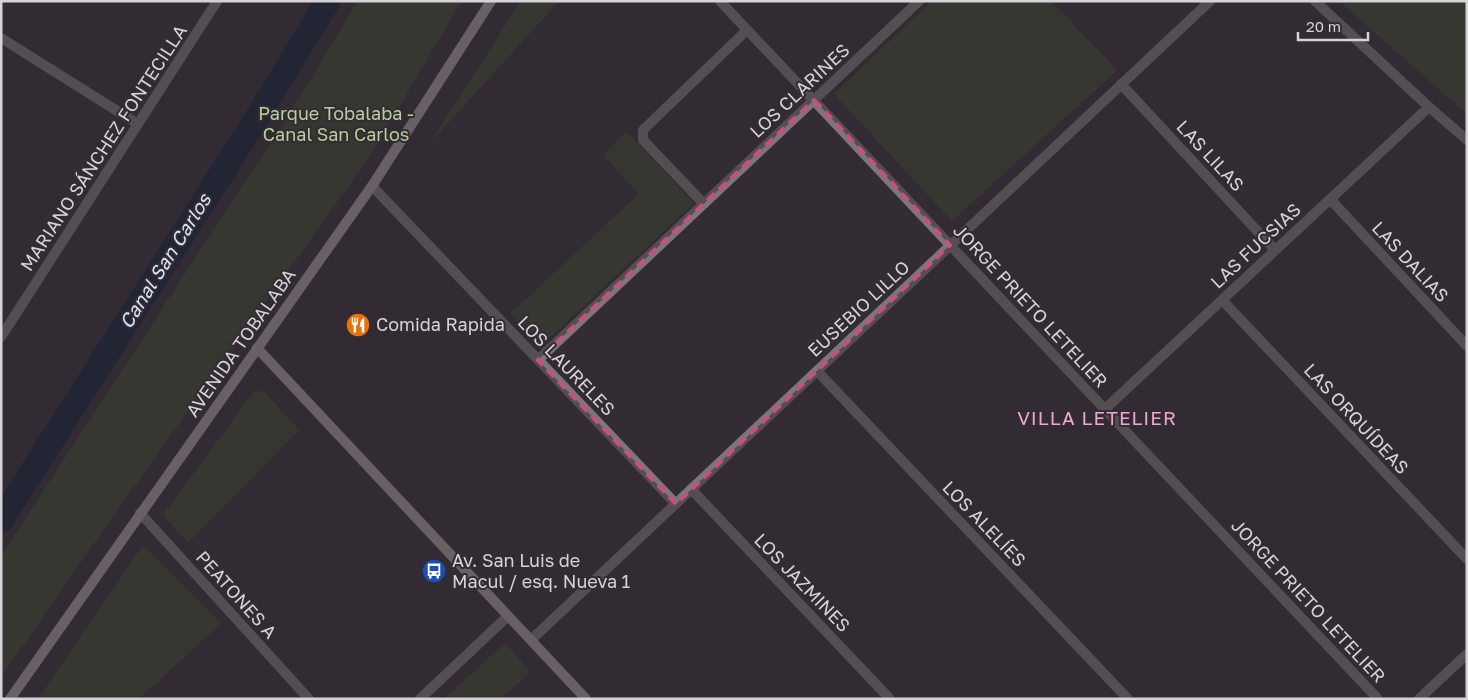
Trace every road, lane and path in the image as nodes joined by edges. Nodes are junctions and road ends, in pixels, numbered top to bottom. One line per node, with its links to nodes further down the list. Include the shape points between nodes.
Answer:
1 (217, 1): 12 (street, MARIANO SÁNCHEZ FONTECILLA)
2 (492, 1): 14 (main road, AVENIDA TOBALABA)
3 (720, 1): 7 (street, JORGE PRIETO LETELIER)
4 (919, 1): 10 (street, LOS CLARINES)
5 (1210, 1): 9 (street, EUSEBIO LILLO)
6 (1314, 1): 11 (street)
7 (747, 30): 10 (street, JORGE PRIETO LETELIER); 16 (street, via 643,130 643,140)
8 (1, 38): 12 (street)
9 (1121, 84): 17 (street, EUSEBIO LILLO); 18 (street, LAS LILAS)
10 (814, 100): 16 (street, LOS CLARINES); 17 (street, JORGE PRIETO LETELIER)
11 (1428, 107): 13 (street); 15 (street, LAS FUCSIAS)
12 (138, 124): 20 (street, MARIANO SÁNCHEZ FONTECILLA)
13 (1467, 140)
14 (372, 186): 22 (main road, AVENIDA TOBALABA); 23 (street, LOS LAURELES)
15 (1330, 199): 18 (street, LAS FUCSIAS); 21 (street, LAS DALIAS)
16 (704, 204): 23 (street, LOS CLARINES)
17 (950, 245): 24 (street, EUSEBIO LILLO); 25 (street, JORGE PRIETO LETELIER)
18 (1275, 250): 19 (street, LAS FUCSIAS)
19 (1222, 300): 25 (street, LAS FUCSIAS); 29 (street, LAS ORQUÍDEAS)
20 (1, 337)
21 (1467, 346)
22 (257, 348): 28 (main road, AVENIDA TOBALABA); 30 (main road)
23 (538, 360): 27 (street, LOS LAURELES)
24 (817, 371): 26 (street, EUSEBIO LILLO); 38 (street, LOS ALELÍES)
25 (1105, 409): 39 (street, JORGE PRIETO LETELIER)
26 (691, 489): 27 (street, EUSEBIO LILLO); 37 (street, LOS JAZMINES)
27 (676, 504): 31 (street, EUSEBIO LILLO)
28 (140, 514): 33 (main road, AVENIDA TOBALABA); 34 (street, PEATONES A)
29 (1467, 559)
30 (508, 616): 31 (main road); 35 (street)
31 (530, 640): 36 (main road)
32 (1467, 654): 40 (street)
33 (10, 699)
34 (308, 699)
35 (420, 699)
36 (586, 699)
37 (890, 699)
38 (1128, 699)
39 (1378, 699)
40 (1419, 699)

